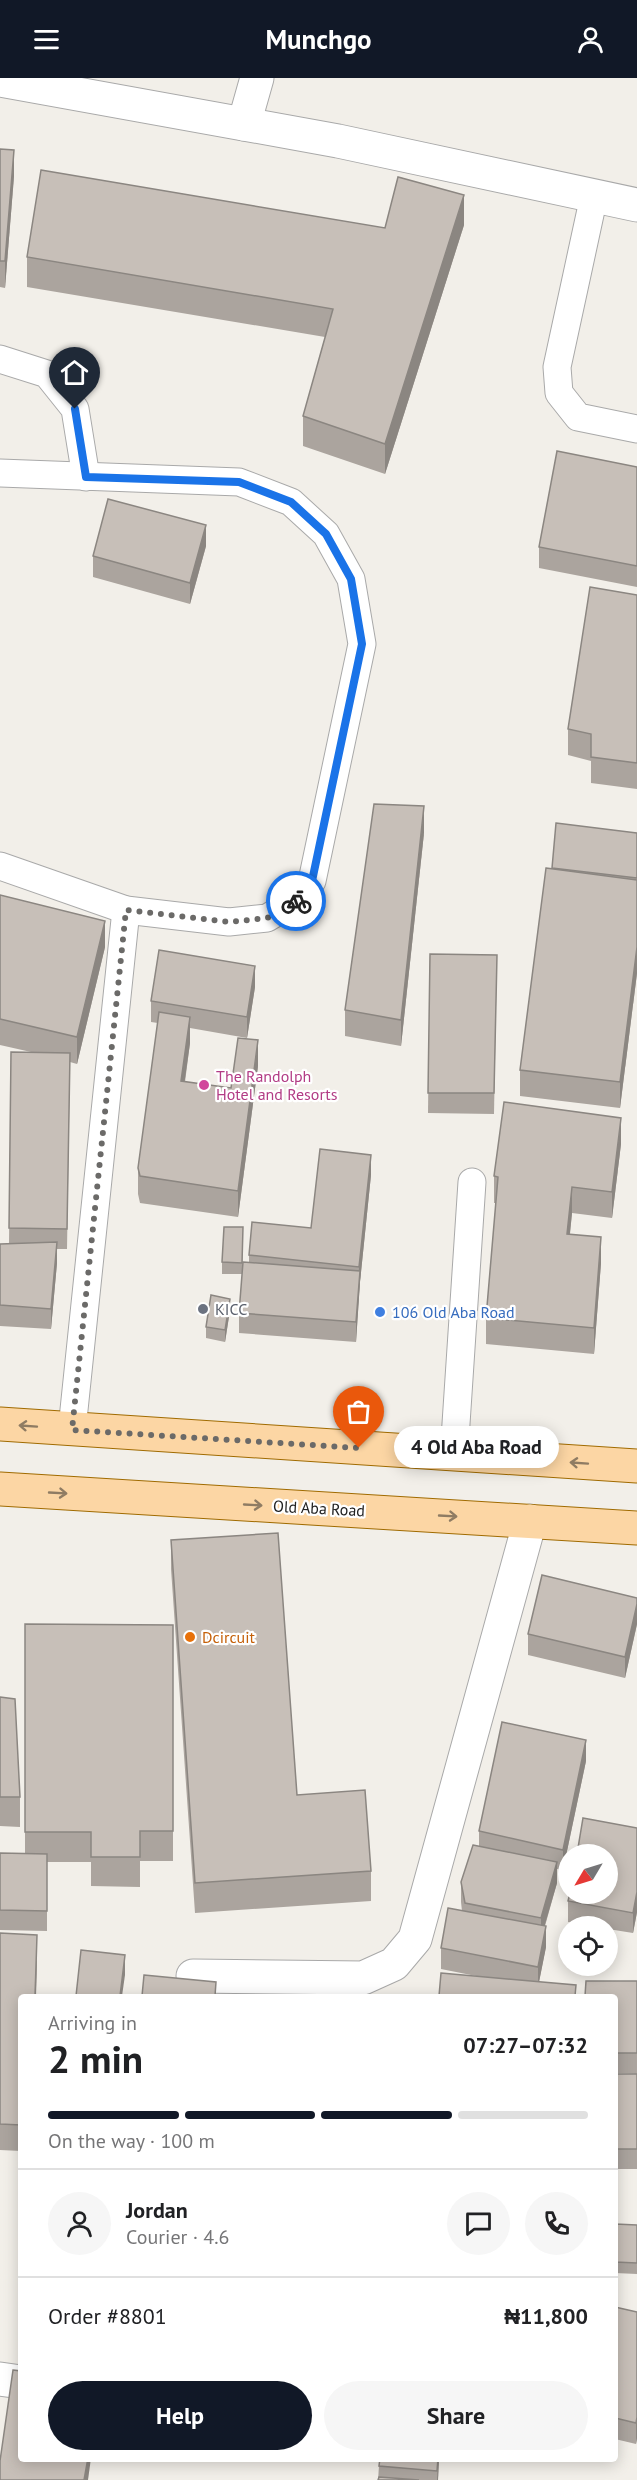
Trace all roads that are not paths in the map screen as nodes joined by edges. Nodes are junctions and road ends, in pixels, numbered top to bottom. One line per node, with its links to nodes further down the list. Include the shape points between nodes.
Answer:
1 (257, 78): 3 (street)
2 (0, 80): 3 (street)
3 (244, 124): 4 (street)
4 (594, 196): 5 (street); 7 (lane, via 557,367 559,393 578,417)
5 (637, 205)
6 (0, 359): 9 (lane, via 47,375 75,409)
7 (637, 429)
8 (0, 473): 9 (lane)
9 (86, 477): 11 (lane, via 239,482 291,502 326,534 351,579 362,644 312,881 297,900 267,918 229,922)
10 (0, 867): 11 (lane)
11 (126, 910): 14 (lane)
12 (472, 1182): 15 (lane)
13 (0, 1424): 14 (main road, one-way to 13)
14 (72, 1430): 15 (main road)
15 (454, 1454): 16 (main road, one-way to 15)
16 (637, 1466)
17 (0, 1489): 18 (main road, Old Aba Road, one-way to 18)
18 (530, 1521): 19 (main road, Old Aba Road); 20 (street, via 415,1939 394,1964 363,1978)
19 (637, 1528)
20 (193, 1976)
21 (0, 2379): 22 (street)
22 (18, 2382)

